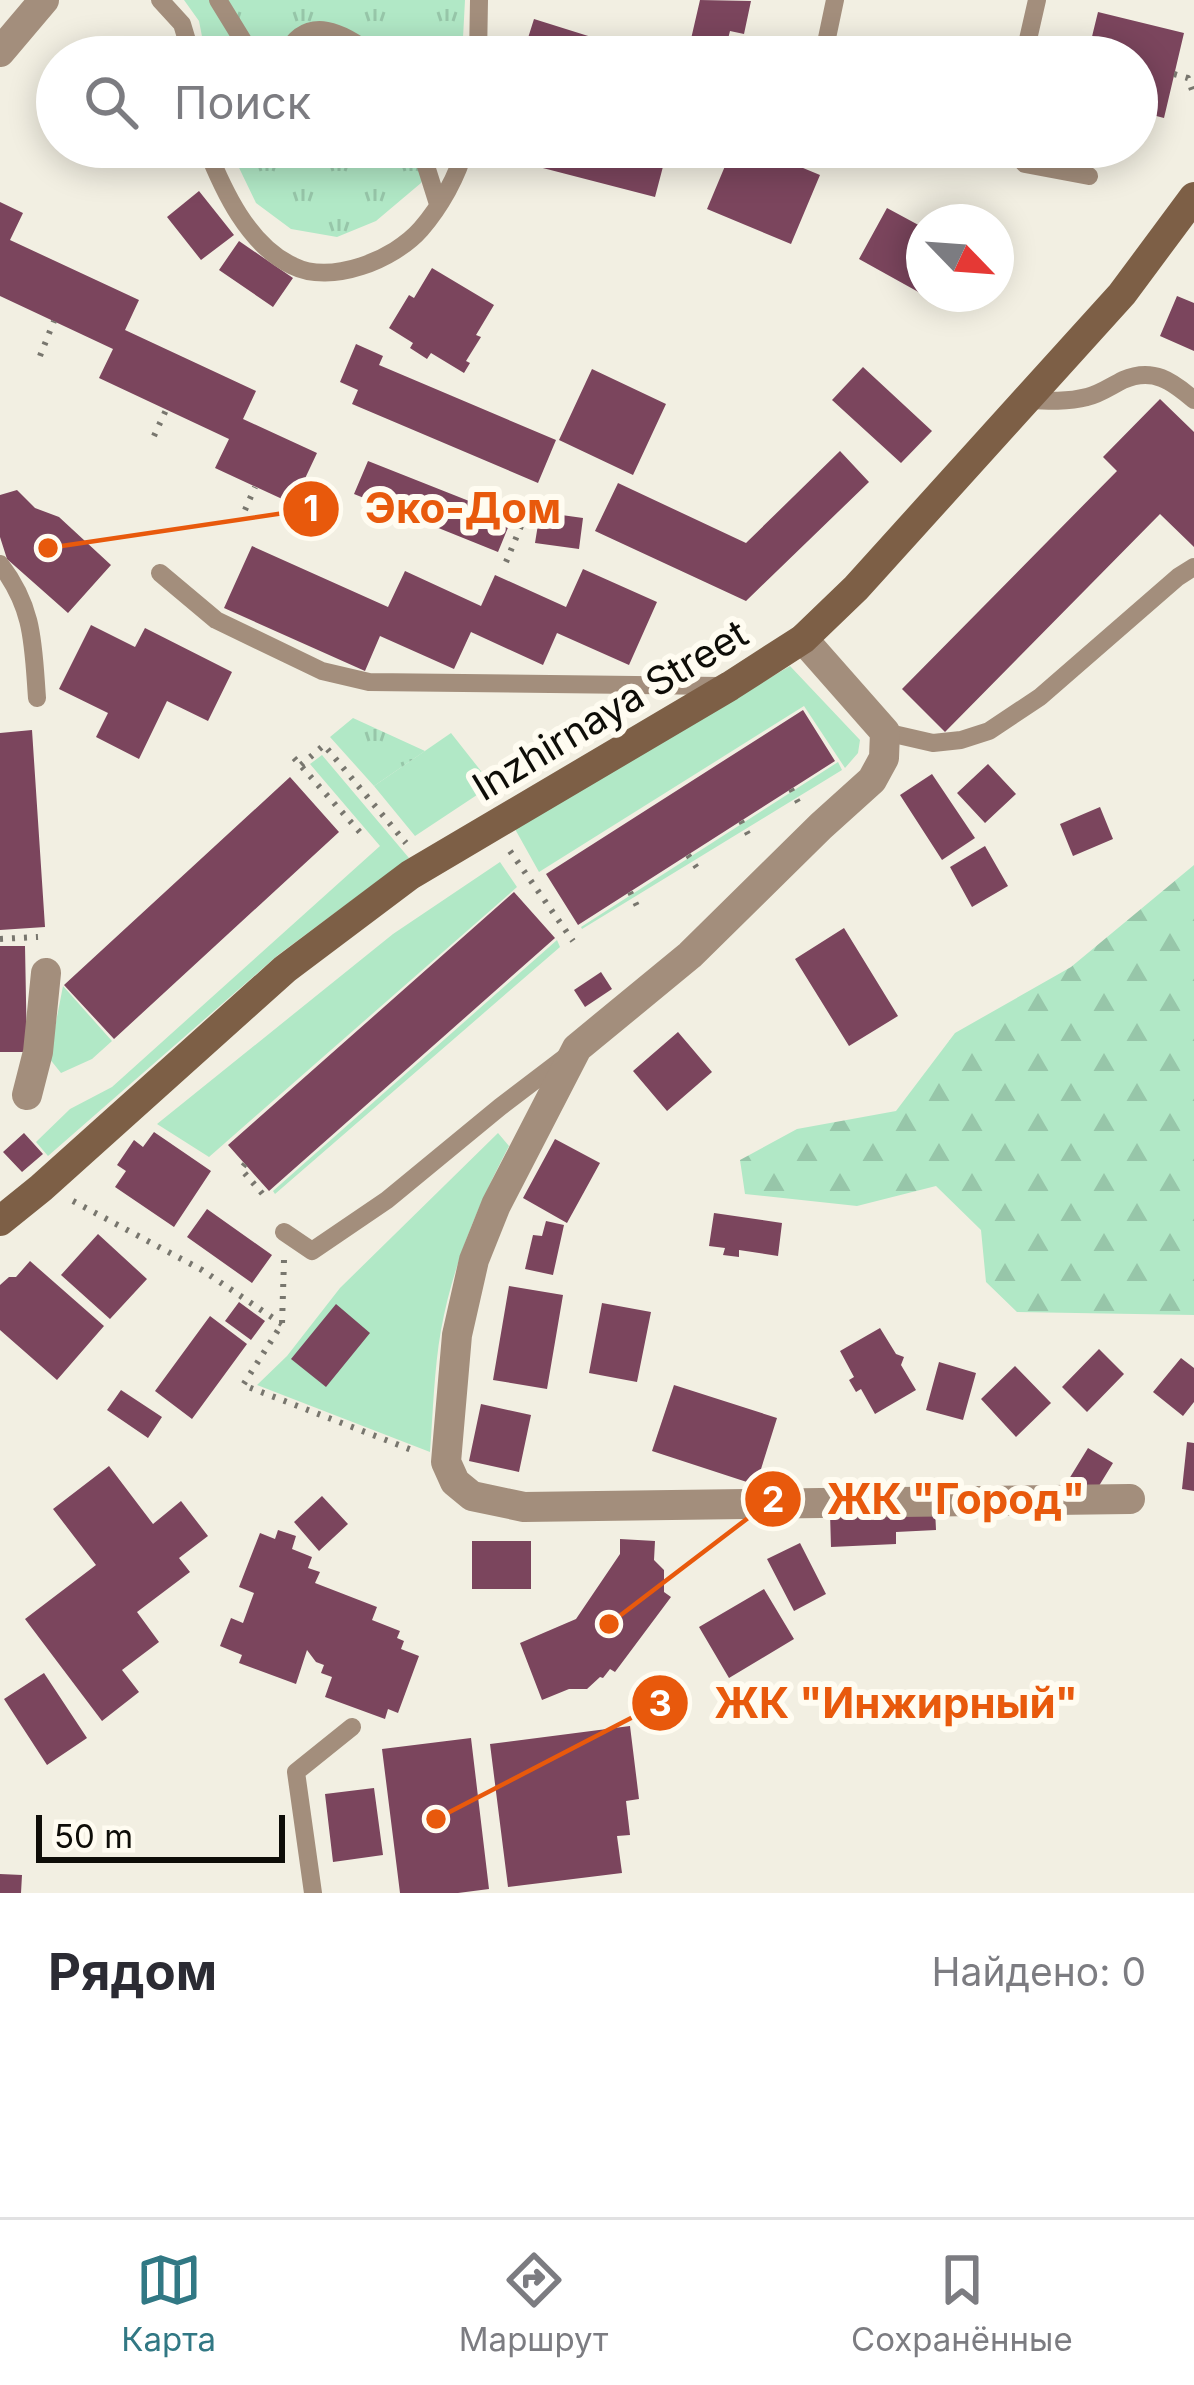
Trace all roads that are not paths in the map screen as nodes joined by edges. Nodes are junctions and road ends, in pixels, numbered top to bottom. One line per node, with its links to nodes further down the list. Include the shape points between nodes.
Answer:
1 (44, 0): 14 (street)
2 (160, 0): 7 (lane)
3 (218, 0): 8 (lane)
4 (479, 0): 11 (lane)
5 (835, 0): 12 (lane)
6 (1036, 0): 13 (lane)
7 (186, 36)
8 (240, 36)
9 (301, 36): 10 (lane)
10 (344, 36)
11 (478, 36)
12 (827, 36)
13 (1028, 36)
14 (0, 52)
15 (215, 168): 21 (lane, via 244,224 293,267 319,274 382,258 418,233)
16 (427, 168): 21 (lane)
17 (458, 168): 21 (lane)
18 (1046, 168): 19 (lane)
19 (1089, 176)
20 (1194, 197): 22 (street, Inzhirnaya Street)
21 (438, 204)
22 (1028, 400): 23 (lane, via 1090,396 1151,375); 27 (street, Inzhirnaya Street)
23 (1194, 400)
24 (0, 563): 29 (lane, via 32,623)
25 (1194, 567): 30 (lane, via 989,730 932,743)
26 (160, 573): 28 (lane, via 216,620 322,671 370,682)
27 (803, 640): 28 (street, Inzhirnaya Street); 30 (street)
28 (730, 686): 34 (street, Inzhirnaya Street, via 410,874 285,969)
29 (37, 698)
30 (885, 732): 32 (street, via 872,780 690,955)
31 (46, 973): 33 (street)
32 (578, 1048): 35 (lane, via 312,1251); 36 (street, via 474,1259 457,1335 446,1462 472,1496 524,1507)
33 (28, 1096)
34 (1, 1218)
35 (284, 1232)
36 (1130, 1499)
37 (352, 1727): 38 (lane, via 296,1772)
38 (313, 1893)

